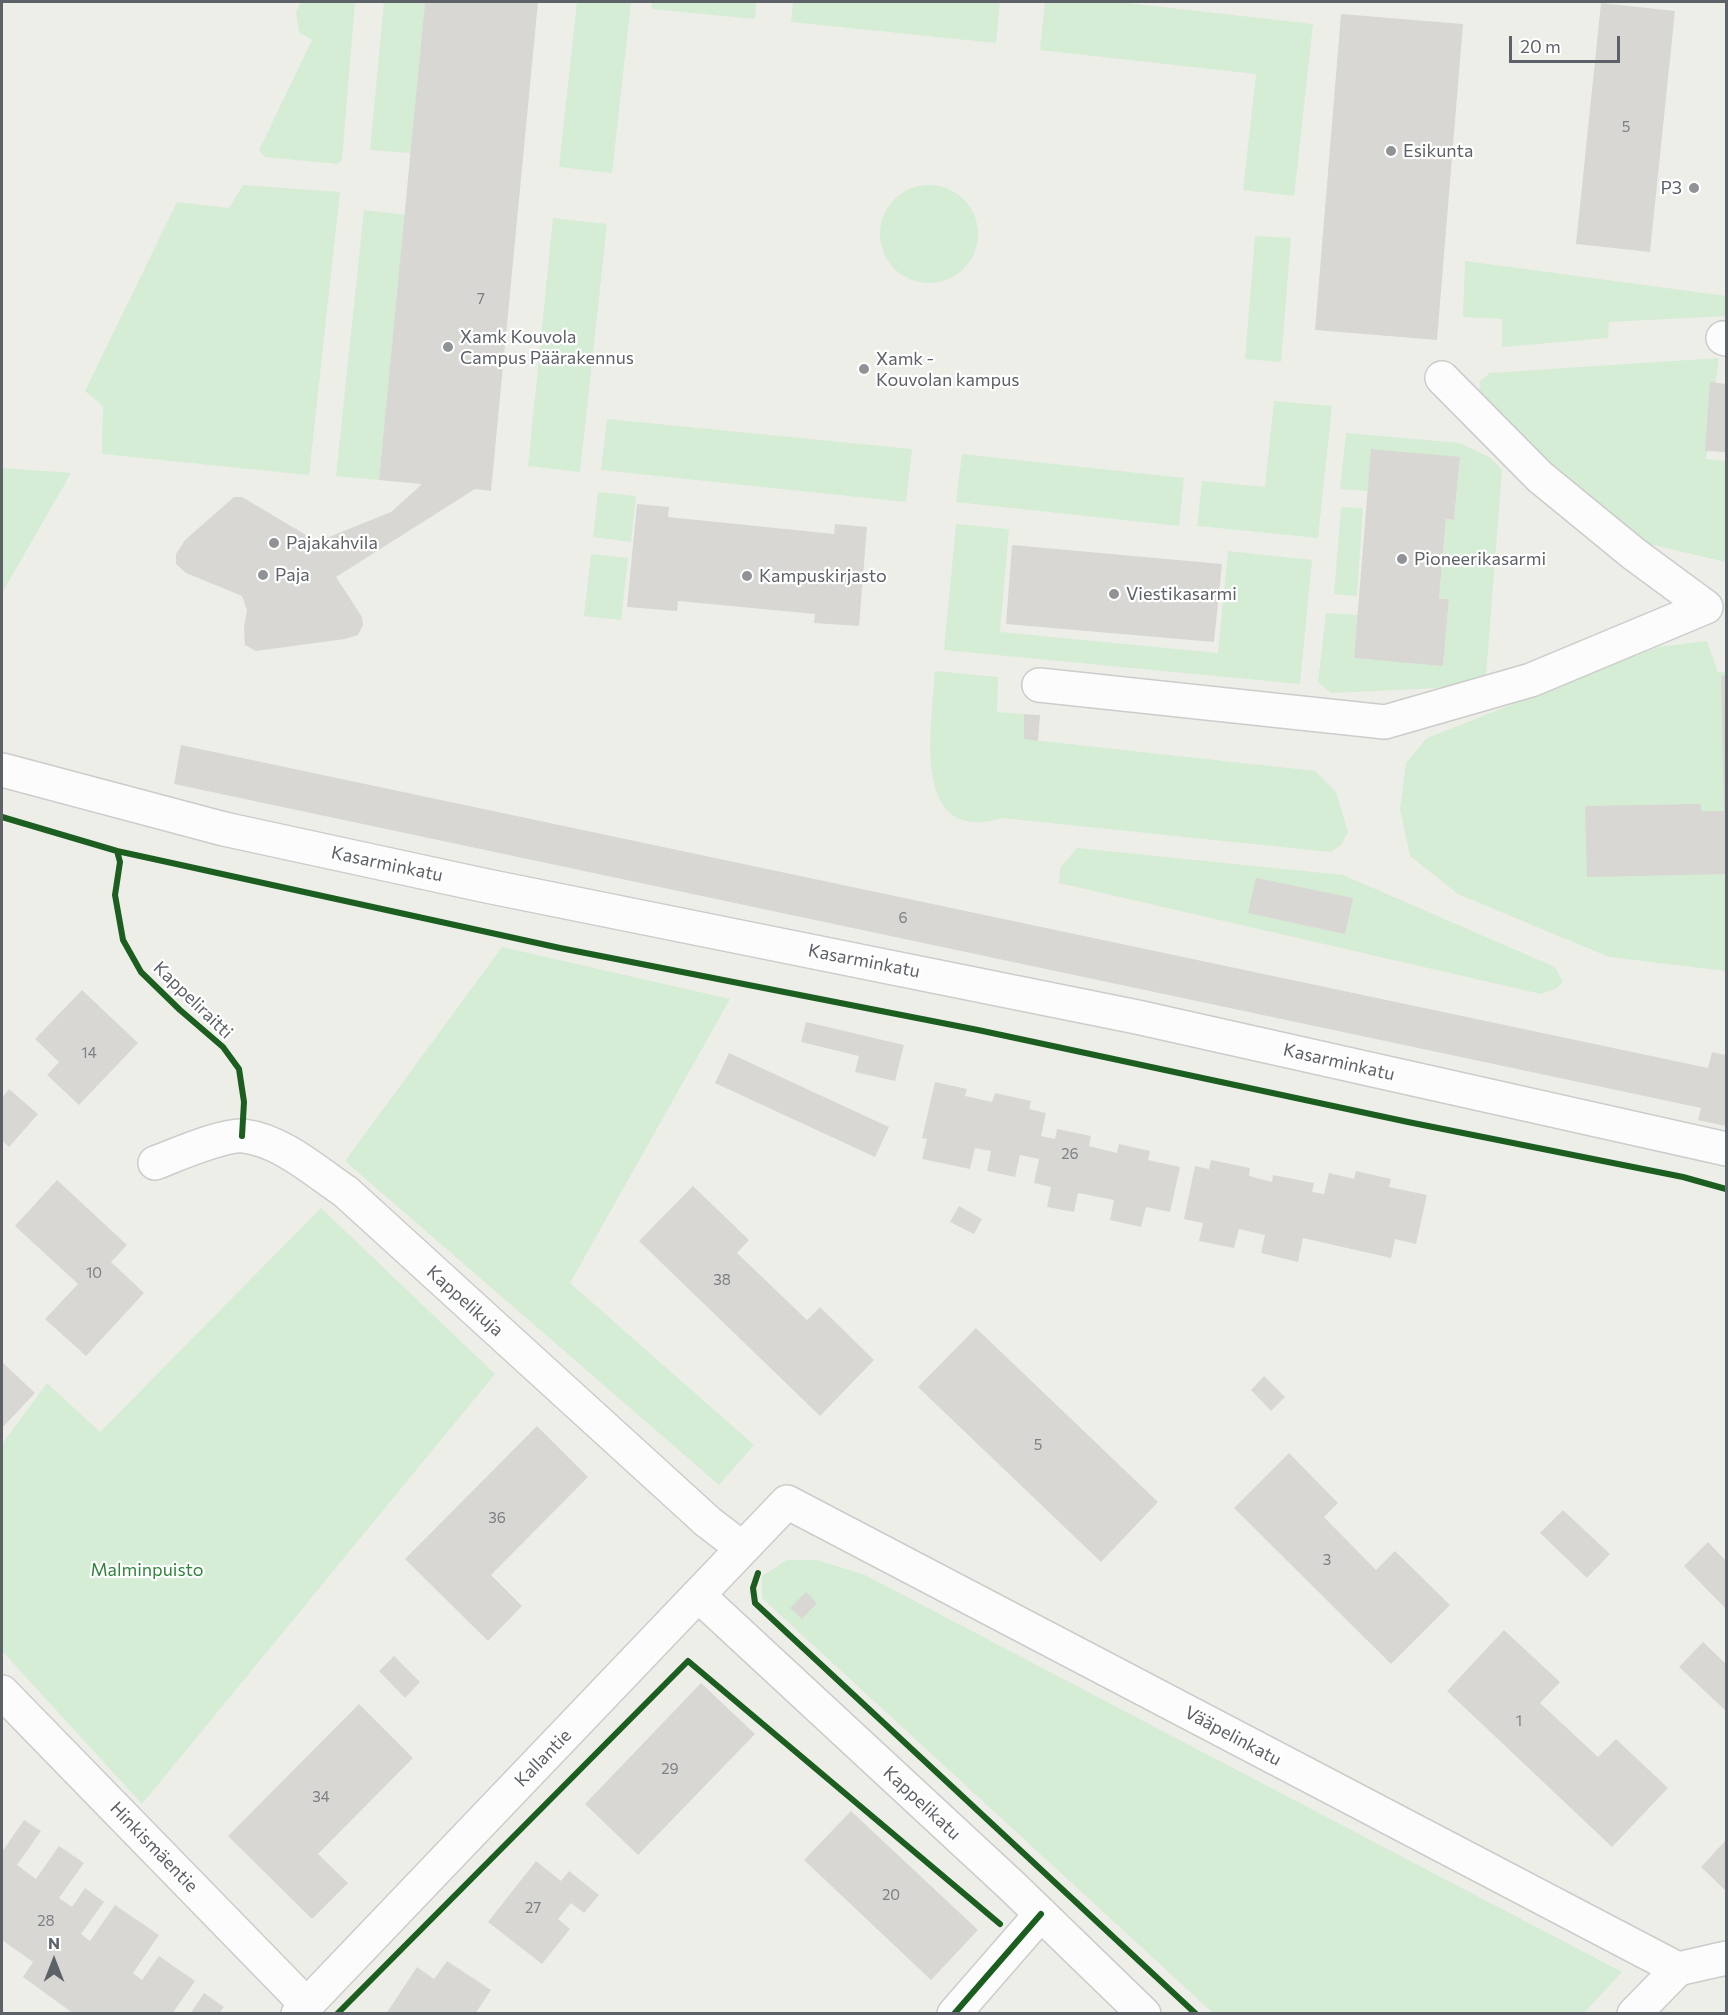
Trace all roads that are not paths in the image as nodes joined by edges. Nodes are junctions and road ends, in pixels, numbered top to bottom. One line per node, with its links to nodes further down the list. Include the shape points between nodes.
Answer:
1 (1442, 378): 2 (street, via 1540,477 1634,554)
2 (1716, 605): 3 (street, via 1531,680 1385,722)
3 (1039, 685)
4 (2, 770): 5 (street, Kasarminkatu, via 224,829 1137,1017)
5 (1726, 1149)
6 (155, 1163): 8 (street, Kappelikuja, via 203,1144 243,1136 279,1147 346,1192 708,1522)
7 (787, 1502): 8 (street, Kallantie); 13 (street, Vääpelinkatu)
8 (742, 1548): 9 (street, Kallantie)
9 (698, 1595): 11 (street, Kappelikatu); 14 (street, Kallantie)
10 (2, 1692): 14 (street, Hinkismäentie)
11 (1041, 1914): 15 (street); 16 (street, Kappelikatu)
12 (1726, 1958): 13 (street)
13 (1678, 1968): 17 (street)
14 (302, 2008)
15 (954, 2013)
16 (1144, 2013)
17 (1634, 2013)

